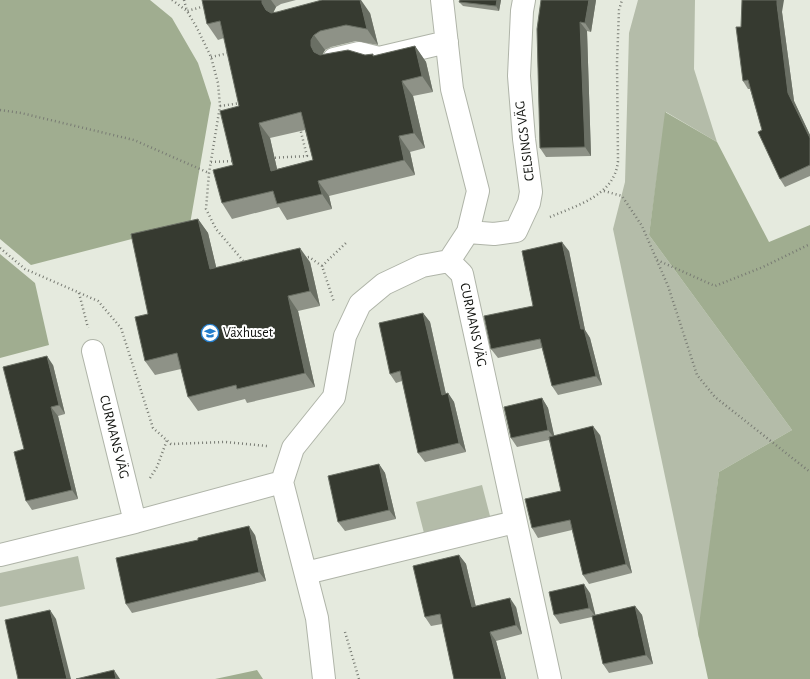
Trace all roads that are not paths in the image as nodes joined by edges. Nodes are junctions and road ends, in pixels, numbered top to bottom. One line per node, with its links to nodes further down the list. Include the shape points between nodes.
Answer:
1 (442, 0): 3 (street)
2 (524, 0): 5 (street, CELSINGS VÄG, via 519,76 531,192 529,203 516,231)
3 (447, 42): 4 (street, via 379,58 360,53); 5 (street, via 452,89 478,191)
4 (334, 59)
5 (468, 232): 6 (street)
6 (449, 261): 8 (street, via 422,266 384,284 360,304 345,336 334,397 293,448); 10 (street, CURMANS VÄG, via 462,274)
7 (93, 351): 9 (street, CURMANS VÄG)
8 (282, 482): 9 (street); 12 (street)
9 (134, 522): 11 (street)
10 (515, 522): 12 (street); 14 (street, CURMANS VÄG)
11 (0, 556)
12 (306, 573): 13 (street, via 317,618)
13 (324, 679)
14 (550, 679)

